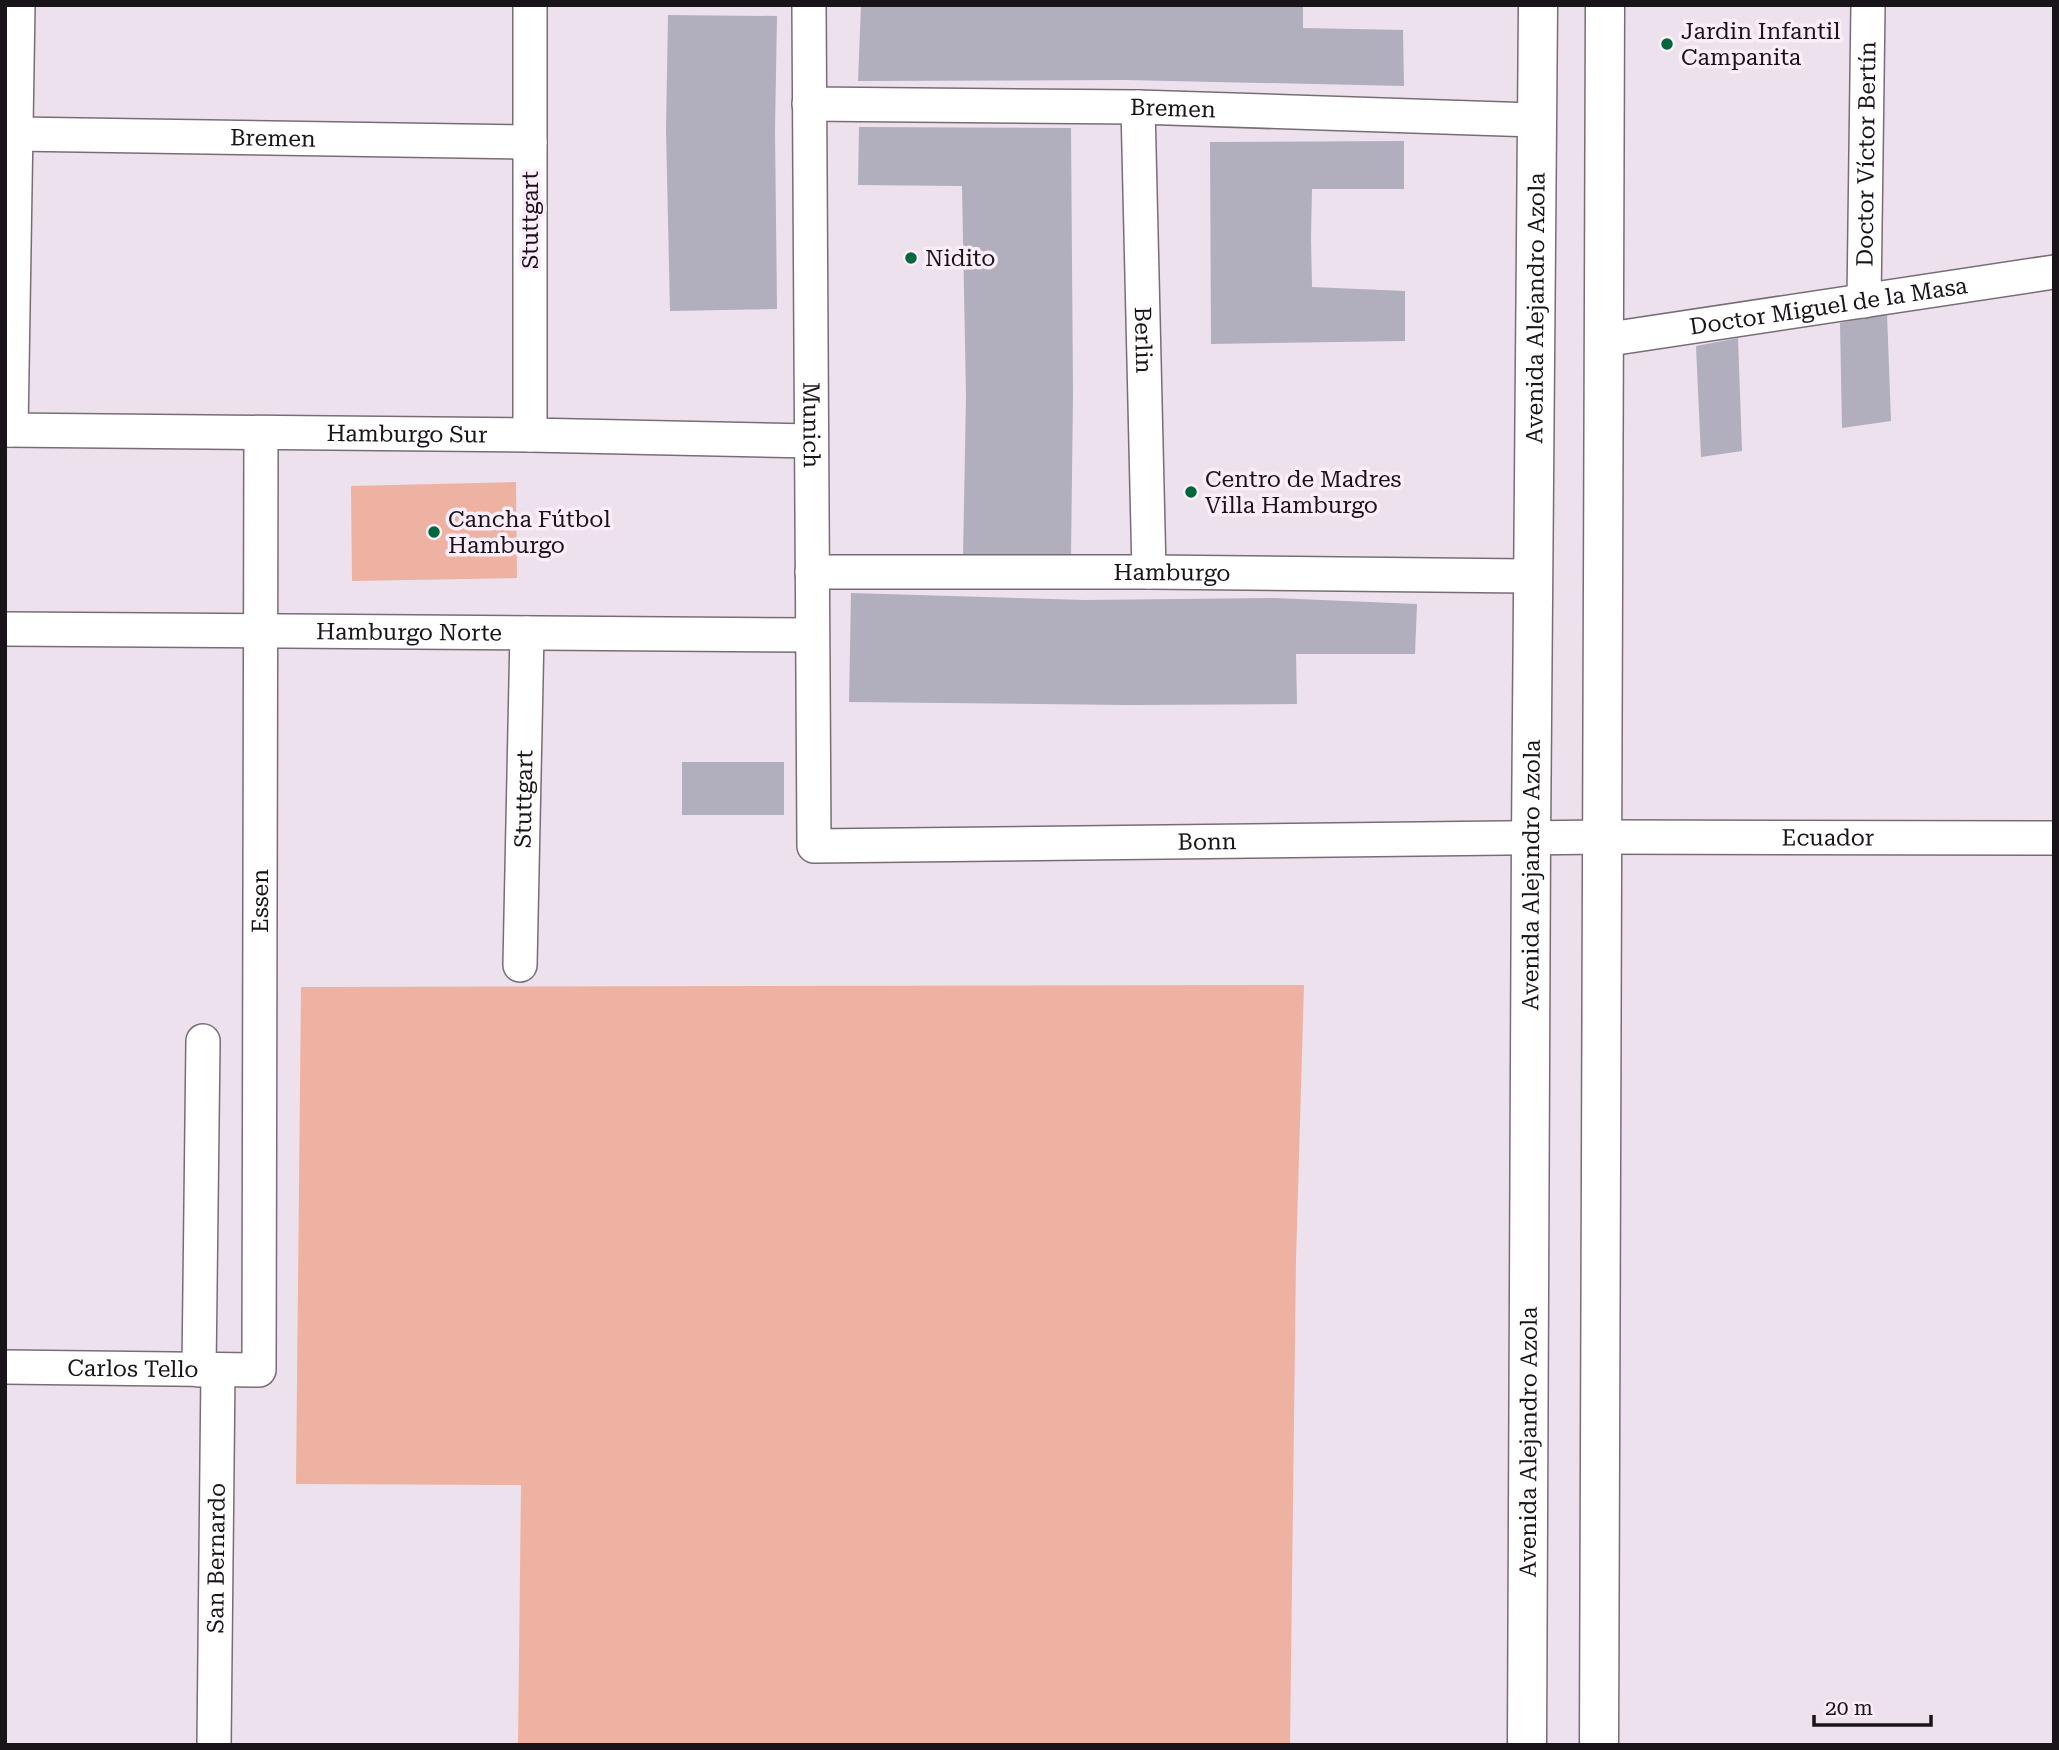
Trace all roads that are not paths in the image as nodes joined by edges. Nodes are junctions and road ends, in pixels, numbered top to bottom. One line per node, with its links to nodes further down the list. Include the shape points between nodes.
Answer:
1 (18, 5): 10 (street)
2 (530, 5): 11 (street, Stuttgart)
3 (808, 5): 7 (street, Munich)
4 (1538, 5): 9 (main road, Avenida Alejandro Azola)
5 (1605, 5): 14 (main road)
6 (1868, 5): 13 (street, Doctor Víctor Bertín)
7 (809, 104): 8 (street, Bremen); 18 (street, Munich)
8 (1138, 107): 9 (street, Bremen); 20 (street, Berlin)
9 (1537, 120): 21 (main road, Avenida Alejandro Azola)
10 (16, 134): 11 (street, Bremen); 15 (street)
11 (530, 142): 17 (street, Stuttgart)
12 (2054, 272): 13 (street, Doctor Miguel de la Masa)
13 (1864, 301): 14 (street, Doctor Miguel de la Masa)
14 (1603, 340): 26 (main road)
15 (8, 430): 16 (street, Hamburgo Sur)
16 (261, 434): 17 (street, Hamburgo Sur); 23 (street, Essen)
17 (530, 435): 18 (street, Hamburgo Sur)
18 (811, 441): 19 (street, Munich)
19 (811, 572): 20 (street, Hamburgo); 25 (street, Munich)
20 (1149, 572): 21 (street, Hamburgo)
21 (1533, 576): 27 (main road, Avenida Alejandro Azola)
22 (5, 629): 23 (street, Hamburgo Norte)
23 (259, 631): 24 (street, Hamburgo Norte); 34 (street, Essen)
24 (527, 633): 25 (street, Hamburgo Norte); 30 (street, Stuttgart)
25 (812, 635): 29 (street, Munich)
26 (1602, 837): 27 (street, Bonn); 28 (street, Ecuador); 37 (main road)
27 (1531, 838): 29 (street, Bonn); 36 (main road, Avenida Alejandro Azola)
28 (2054, 838)
29 (814, 846)
30 (520, 965)
31 (203, 1041): 33 (street, San Bernardo)
32 (5, 1367): 33 (street, Carlos Tello)
33 (208, 1370): 34 (street, Carlos Tello); 35 (street, San Bernardo)
34 (259, 1370)
35 (214, 1745)
36 (1527, 1745)
37 (1599, 1745)

